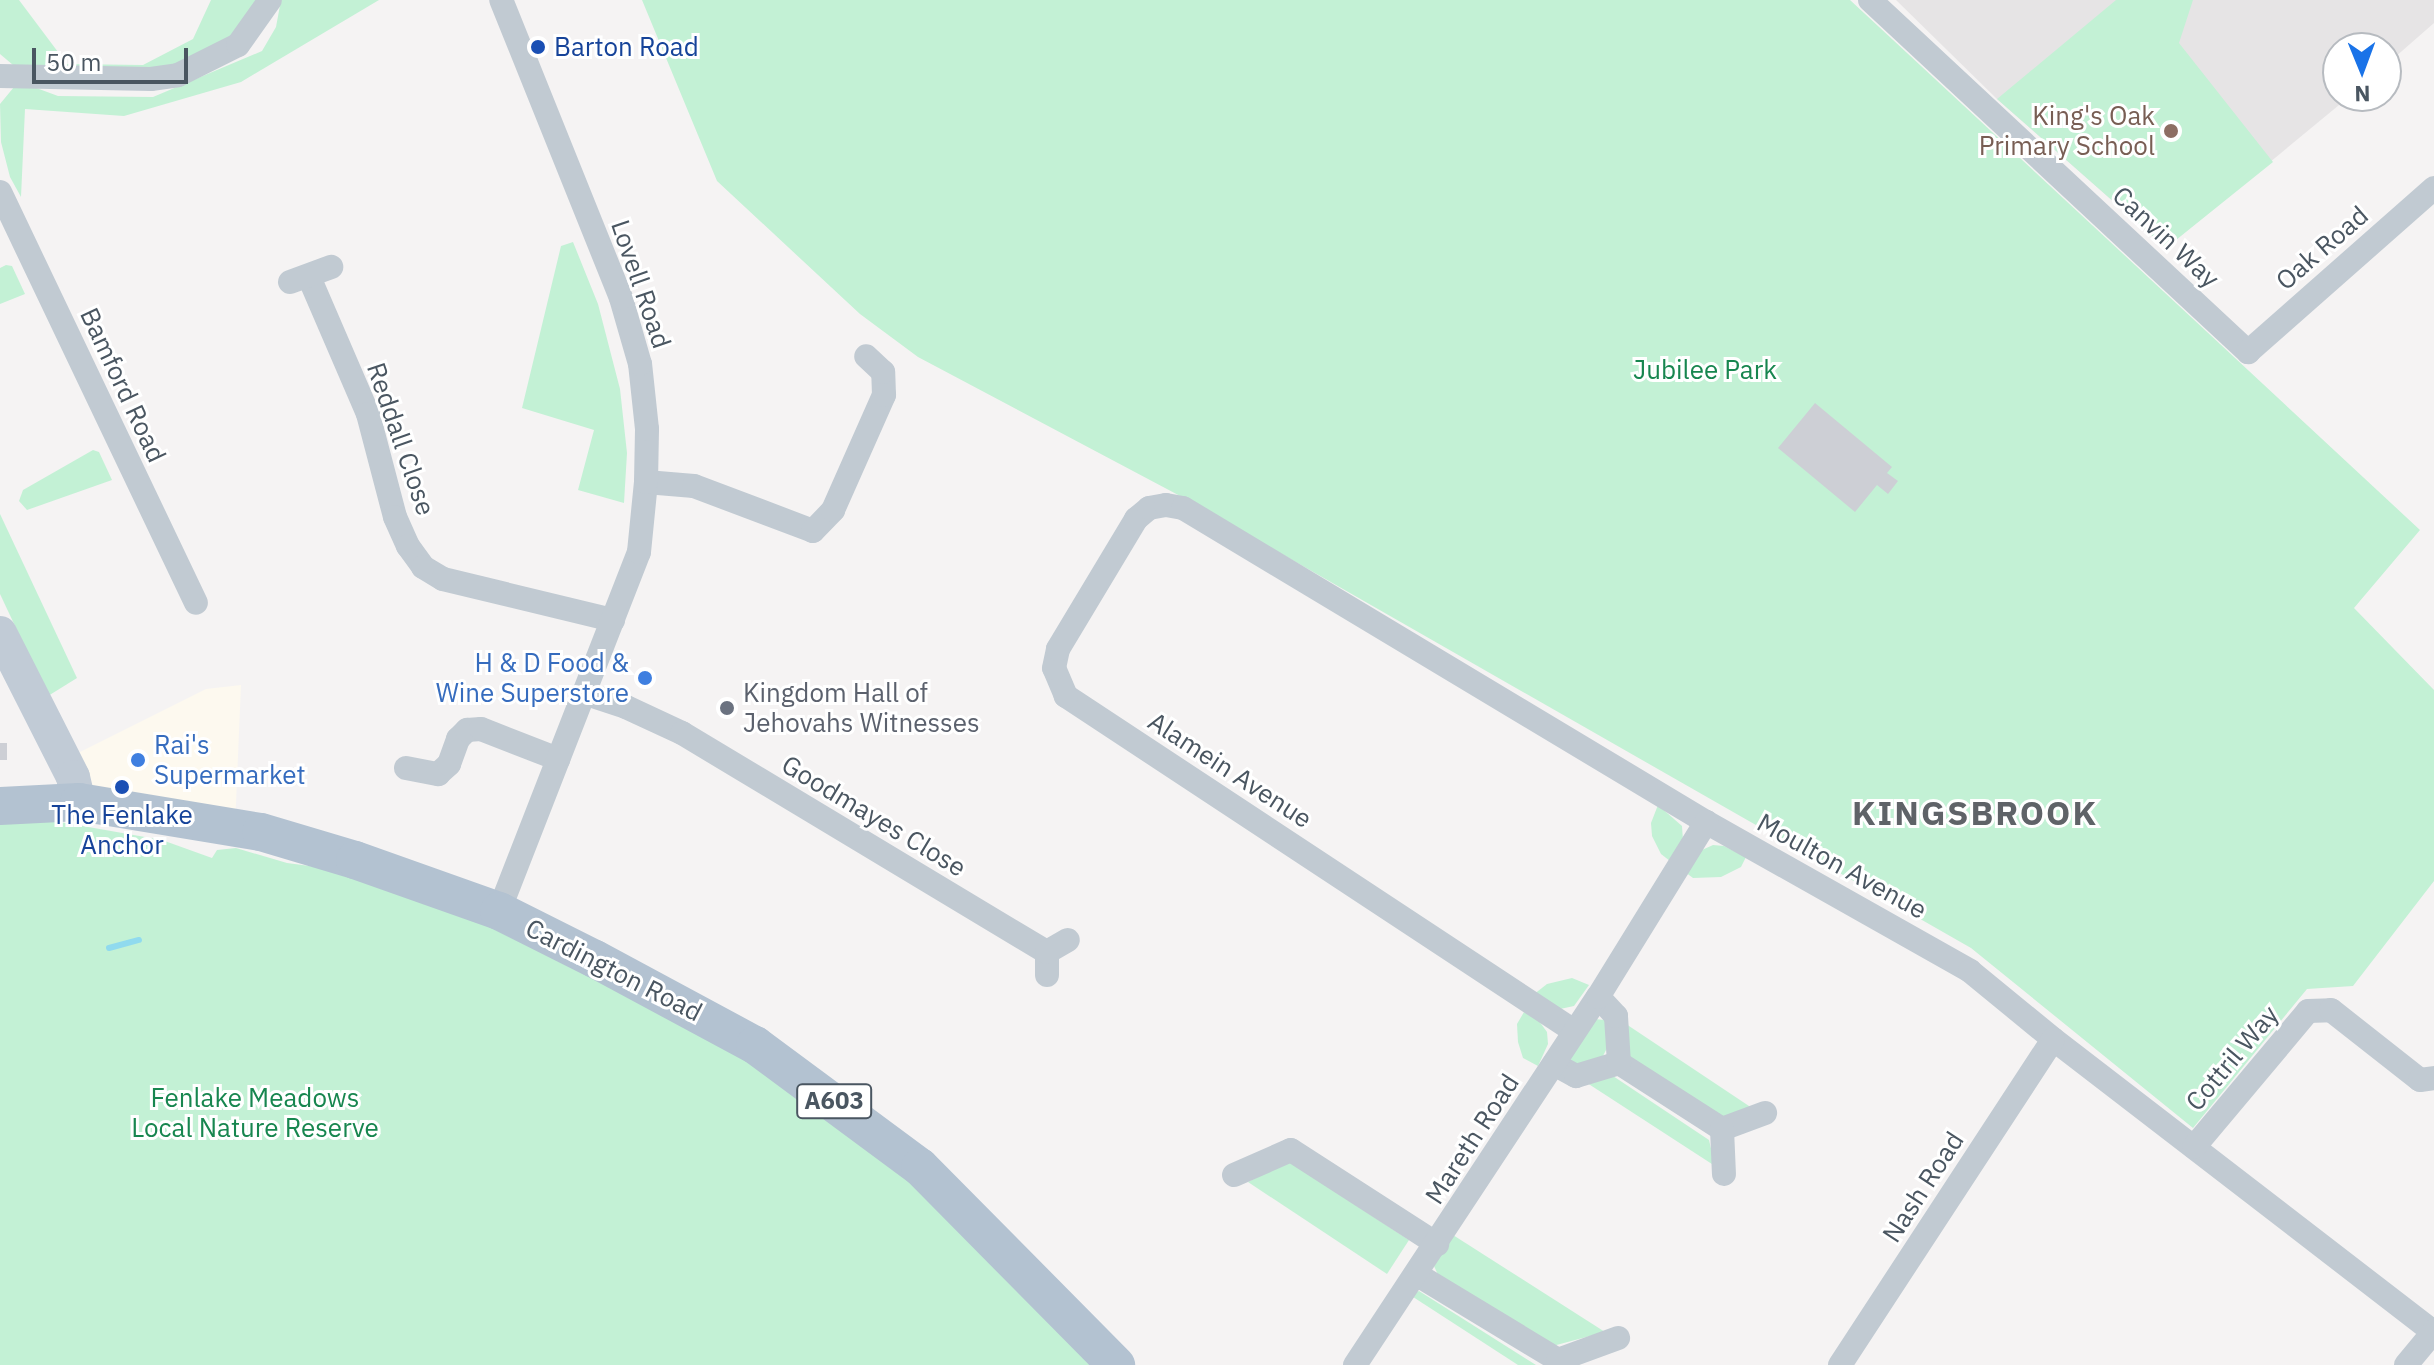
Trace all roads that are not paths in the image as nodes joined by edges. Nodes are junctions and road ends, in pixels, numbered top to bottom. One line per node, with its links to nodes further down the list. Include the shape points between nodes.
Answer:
1 (270, 0): 4 (street, via 238,45 178,75)
2 (501, 0): 10 (street, Lovell Road, via 621,298 640,364)
3 (1870, 0): 8 (street, Canvin Way)
4 (0, 76)
5 (2434, 188): 8 (street, Oak Road)
6 (0, 192): 12 (street, Bamford Road)
7 (310, 276): 13 (street, Reddall Close, via 368,414 395,517 423,567 443,579)
8 (2248, 352)
9 (866, 356): 10 (street, via 883,372 884,395 833,510 813,531 694,486)
10 (646, 482): 13 (street, Lovell Road, via 639,552)
11 (1183, 508): 20 (street, Moulton Avenue); 24 (street, Alamein Avenue, via 1149,508 1136,519 1058,649 1054,668 1066,696)
12 (196, 603)
13 (613, 620): 15 (street, Lovell Road)
14 (0, 633): 18 (street, via 73,777)
15 (584, 693): 16 (street, Lovell Road); 22 (street, Goodmayes Close, via 682,733 1047,963)
16 (558, 759): 17 (street, via 481,729 467,730 458,739 449,764 438,774); 21 (street, Lovell Road)
17 (406, 768)
18 (79, 802): 19 (main road, Cardington Road / A603); 21 (main road, Cardington Road / A603, via 261,832)
19 (0, 806)
20 (1706, 822): 23 (street, Mareth Road); 25 (street, Moulton Avenue, via 1970,971)
21 (499, 911): 38 (main road, Cardington Road / A603, via 694,1010 817,1088 920,1167)
22 (1068, 940)
23 (1598, 997): 24 (street, Mareth Road); 26 (street, via 1616,1016)
24 (1574, 1031): 27 (street, Mareth Road)
25 (2053, 1039): 31 (street, Moulton Avenue); 40 (street, Nash Road)
26 (1619, 1063): 27 (street, Mareth Road, via 1576,1076); 30 (street)
27 (1554, 1064): 34 (street, Mareth Road)
28 (2434, 1078): 31 (street, Cottril Way, via 2420,1080 2331,1010 2308,1011)
29 (1765, 1113): 30 (street)
30 (1722, 1129): 32 (street)
31 (2194, 1147): 36 (street, Moulton Avenue)
32 (1724, 1174)
33 (1234, 1175): 34 (street, Mareth Road, via 1291,1150)
34 (1437, 1244): 35 (street, Mareth Road)
35 (1416, 1274): 37 (street, via 1558,1360); 39 (street, Mareth Road)
36 (2434, 1331): 41 (street)
37 (1618, 1338)
38 (1116, 1365)
39 (1355, 1365)
40 (1840, 1365)
41 (2406, 1365)

